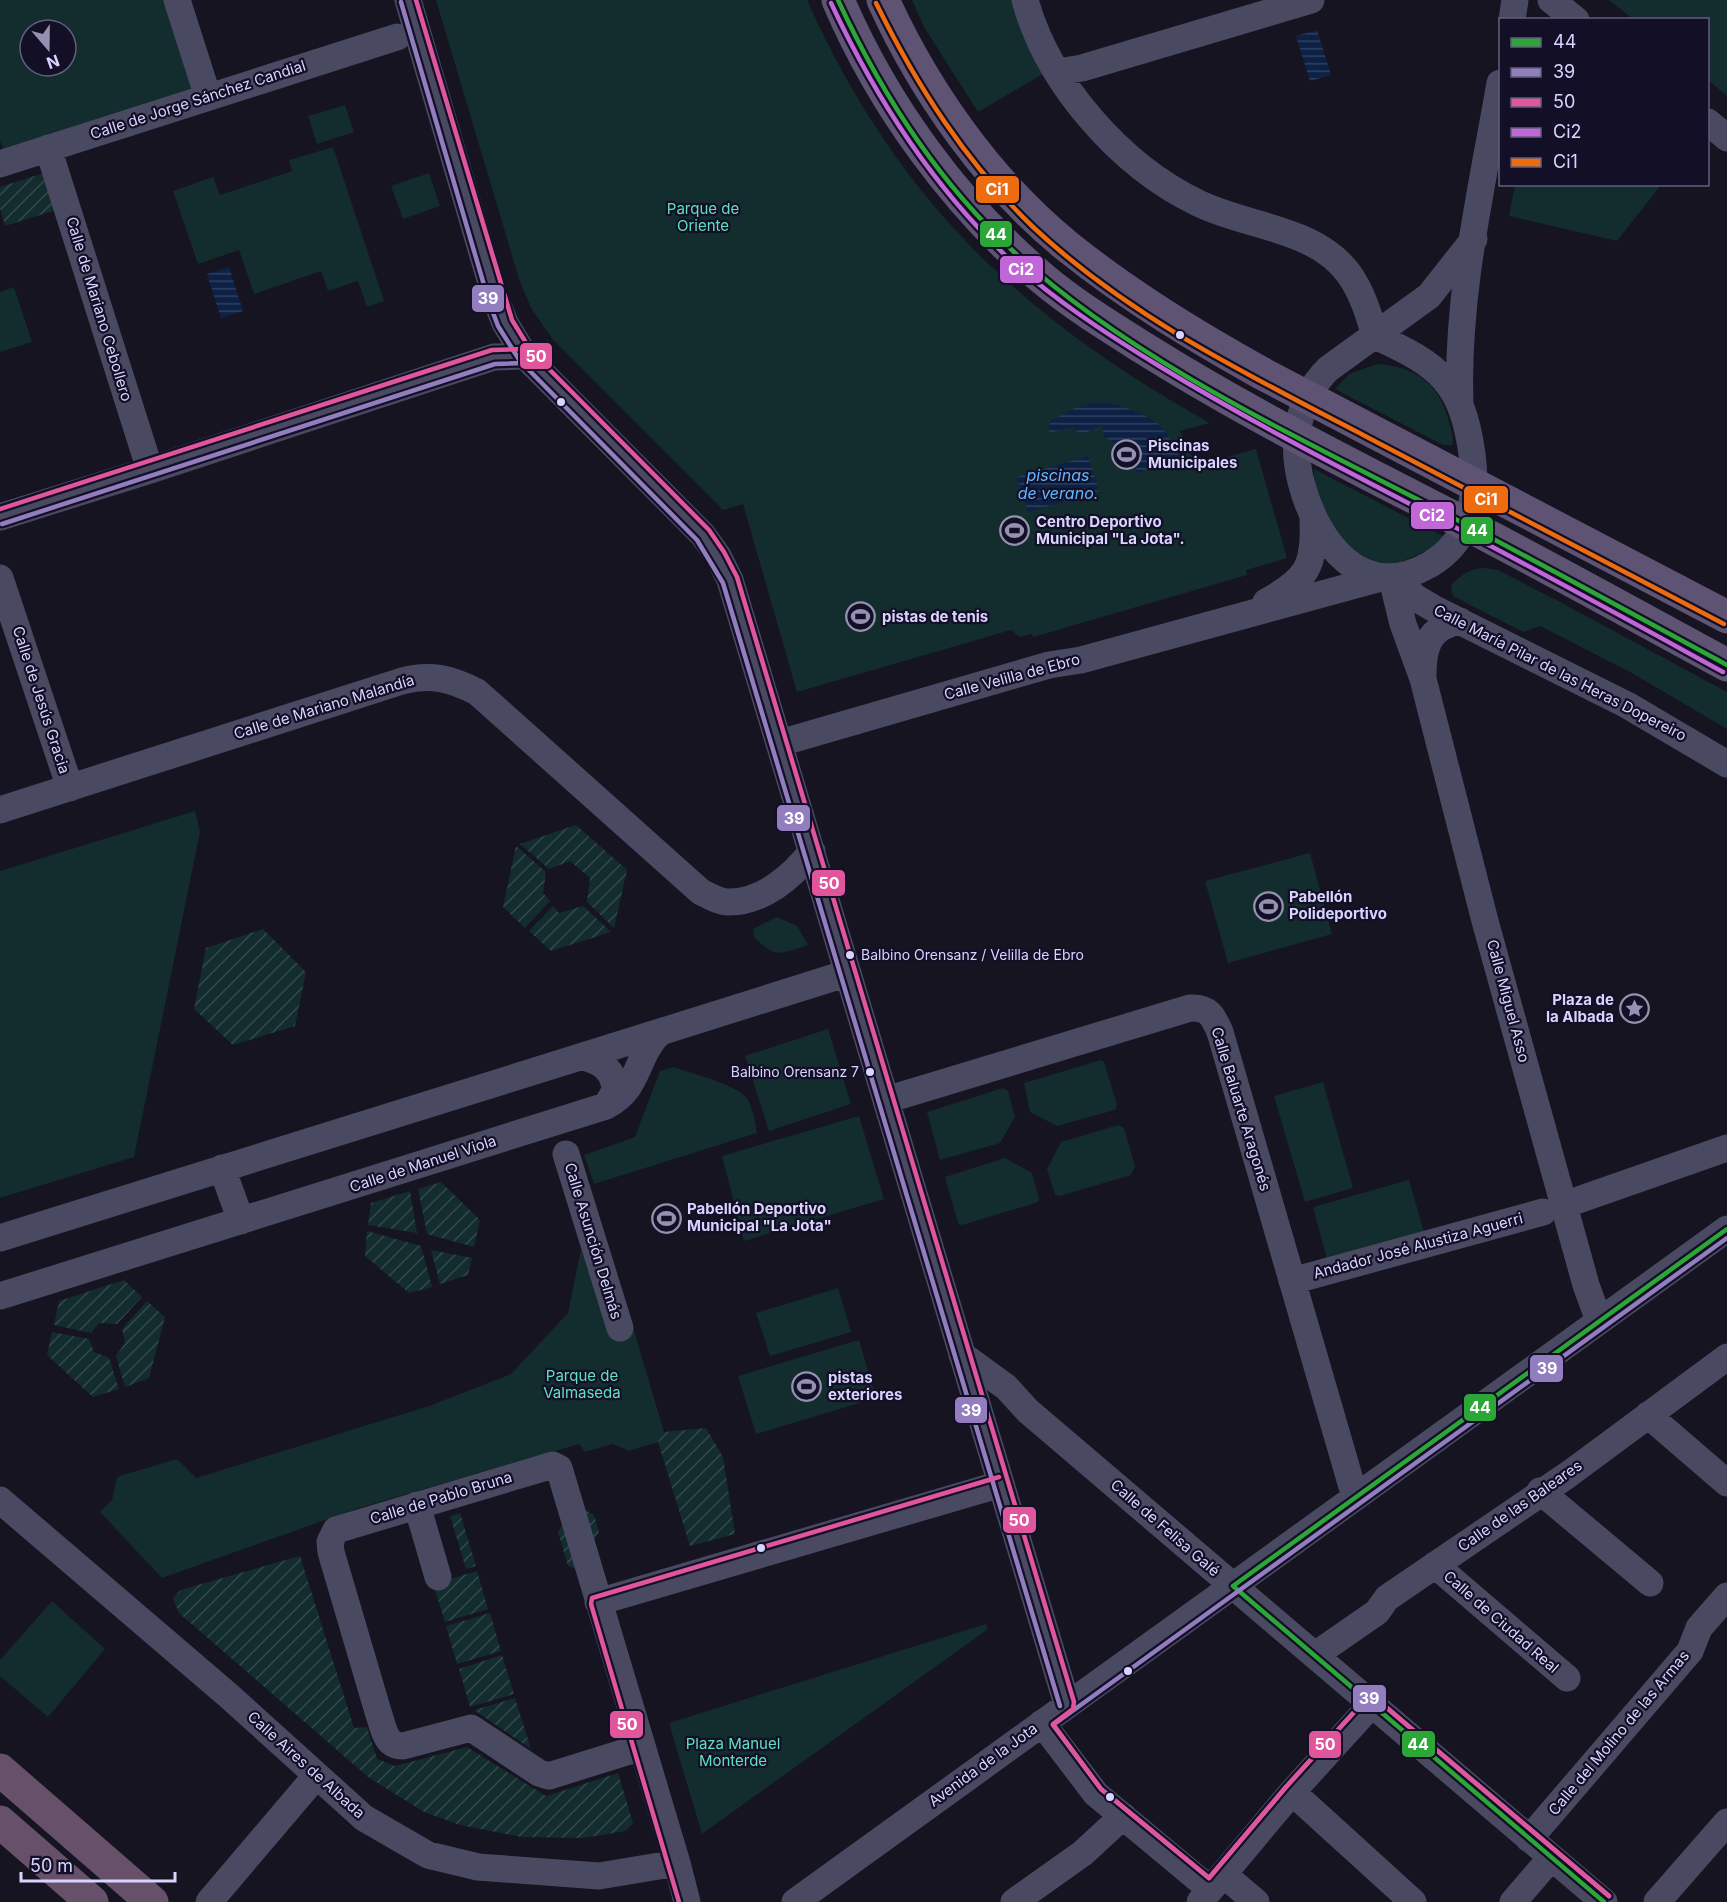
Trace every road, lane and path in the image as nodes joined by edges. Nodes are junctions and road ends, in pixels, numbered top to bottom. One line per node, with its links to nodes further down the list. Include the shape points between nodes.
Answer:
1 (177, 0): 14 (street)
2 (408, 0): 21 (street, via 496,300)
3 (838, 0): 24 (main road, via 870,66 928,155 1001,241 1081,308 1162,360)
4 (883, 0): 22 (main road, via 924,77 964,136 1014,195 1067,245 1193,335)
5 (1024, 0): 12 (street, via 1043,48)
6 (1311, 0): 12 (street)
7 (1515, 0): 9 (street)
8 (1551, 0): 10 (street)
9 (1512, 18)
10 (1574, 18)
11 (397, 37): 14 (street, Calle de Jorge Sánchez Candial)
12 (1058, 72): 20 (street, via 1098,127 1156,178 1207,207 1305,240 1333,258 1351,278)
13 (1499, 89): 19 (street)
14 (208, 97): 17 (street, Calle de Jorge Sánchez Candial)
15 (1709, 124): 16 (street)
16 (1727, 138)
17 (48, 148): 18 (street, Calle de Jorge Sánchez Candial); 25 (street, Calle de Mariano Cebollero)
18 (0, 164)
19 (1473, 239): 20 (street, via 1429,296); 23 (street, via 1461,340)
20 (1375, 336): 22 (street, via 1328,369); 23 (street, via 1435,369)
21 (525, 356): 25 (street, via 494,357); 37 (street, via 676,505 718,556 741,614)
22 (1308, 398): 24 (street); 26 (main road)
23 (1460, 403): 26 (street, via 1469,432)
24 (1295, 436): 28 (street, via 1299,471); 29 (main road)
25 (150, 470): 27 (street)
26 (1474, 484): 29 (street); 33 (main road)
27 (0, 516)
28 (1313, 520): 31 (street, Calle María Pilar de las Heras Dopereiro, via 1343,558 1361,571); 32 (street, Calle Velilla de Ebro, via 1313,558 1302,578)
29 (1466, 524): 31 (street, Calle Velilla de Ebro, via 1445,555 1420,570); 35 (main road)
30 (0, 578): 39 (street, Calle de Jesús Gracia)
31 (1390, 578): 32 (street, Calle Velilla de Ebro); 34 (street, Calle María Pilar de las Heras Dopereiro, via 1416,598); 36 (street, Calle Miguel Asso)
32 (1245, 614): 37 (street, Calle Velilla de Ebro, via 1081,660 1048,665)
33 (1727, 617)
34 (1460, 621): 36 (street, Calle Miguel Asso, via 1442,626 1426,642); 38 (street, Calle María Pilar de las Heras Dopereiro, via 1627,705)
35 (1727, 665)
36 (1423, 679): 50 (street, Calle Miguel Asso)
37 (780, 743): 41 (street)
38 (1727, 764)
39 (70, 788): 40 (street, Calle de Mariano Malandía); 41 (street, Calle de Mariano Malandía, via 402,681 430,676 477,692 701,892 717,900 756,898 797,871)
40 (0, 810)
41 (812, 851): 42 (street)
42 (848, 973): 43 (street); 45 (street)
43 (660, 1032): 44 (street); 46 (street, Calle de Manuel Viola, via 645,1051 628,1090)
44 (581, 1057): 46 (street, via 602,1064 613,1077 615,1091); 49 (street)
45 (886, 1100): 54 (street, Calle Baluarte Aragonés, via 1201,1007 1209,1011 1220,1032); 58 (street)
46 (606, 1106): 51 (street, Calle de Manuel Viola)
47 (1727, 1148): 50 (street, Andador José Alustiza Aguerri)
48 (566, 1154): 57 (street, Calle Asunción Delmás)
49 (222, 1168): 51 (street); 53 (street)
50 (1554, 1209): 54 (street, Andador José Alustiza Aguerri); 56 (street, Calle Miguel Asso)
51 (241, 1221): 55 (street, Calle de Manuel Viola)
52 (1727, 1229): 56 (street, Avenida de la Jota)
53 (0, 1238)
54 (1292, 1281): 66 (street, Calle Baluarte Aragonés)
55 (0, 1296)
56 (1599, 1321): 66 (street, Avenida de la Jota)
57 (620, 1328)
58 (962, 1354): 60 (street, Calle de Felisa Galé, via 1006,1387); 62 (street)
59 (1727, 1357): 61 (street, Calle de las Baleares)
60 (1028, 1411): 62 (street, via 1008,1410); 72 (street, Calle de Felisa Galé)
61 (1648, 1415): 63 (street); 65 (street, Calle de las Baleares)
62 (981, 1419): 64 (street)
63 (1727, 1483)
64 (1000, 1484): 74 (street); 77 (street)
65 (1540, 1491): 69 (street, Calle de las Baleares); 71 (street)
66 (1354, 1497): 72 (street, Avenida de la Jota)
67 (0, 1500): 82 (street, Calle Aires de Albada, via 229,1696)
68 (417, 1505): 70 (street); 74 (street, Calle de Pablo Bruna, via 553,1465 559,1468); 80 (street, Calle de Pablo Bruna, via 336,1530 330,1542 387,1739 393,1745 403,1746 471,1728 544,1776)
69 (1435, 1565): 75 (street, Calle de las Baleares); 76 (street, Calle de Ciudad Real)
70 (438, 1577)
71 (1650, 1583)
72 (1233, 1586): 75 (street, Calle de Felisa Galé); 77 (street, Avenida de la Jota)
73 (1727, 1596): 87 (street, Calle del Molino de las Armas, via 1700,1628 1690,1651)
74 (598, 1602): 80 (street)
75 (1315, 1655): 78 (street, Calle de Felisa Galé)
76 (1567, 1678)
77 (1067, 1704): 79 (street, Avenida de la Jota)
78 (1372, 1704): 83 (street); 87 (street, Calle de Felisa Galé)
79 (1042, 1723): 84 (street, via 1086,1784); 95 (street, Avenida de la Jota)
80 (642, 1747): 89 (street)
81 (0, 1770): 93 (highway)
82 (316, 1776): 89 (street, Calle Aires de Albada, via 364,1818 428,1855 478,1867 599,1876); 94 (street)
83 (1292, 1792): 90 (street); 98 (street)
84 (1123, 1816): 90 (street); 96 (street, via 1083,1853)
85 (0, 1822): 92 (highway)
86 (1727, 1822): 101 (street)
87 (1529, 1839): 88 (street, Calle de Felisa Galé)
88 (1551, 1858): 99 (street); 100 (street, Calle de Felisa Galé)
89 (677, 1863): 91 (street)
90 (1211, 1888): 97 (street)
91 (680, 1898)
92 (92, 1902)
93 (152, 1902)
94 (209, 1902)
95 (795, 1902)
96 (1014, 1902)
97 (1256, 1902)
98 (1413, 1902)
99 (1513, 1902)
100 (1604, 1902)
101 (1657, 1902)

